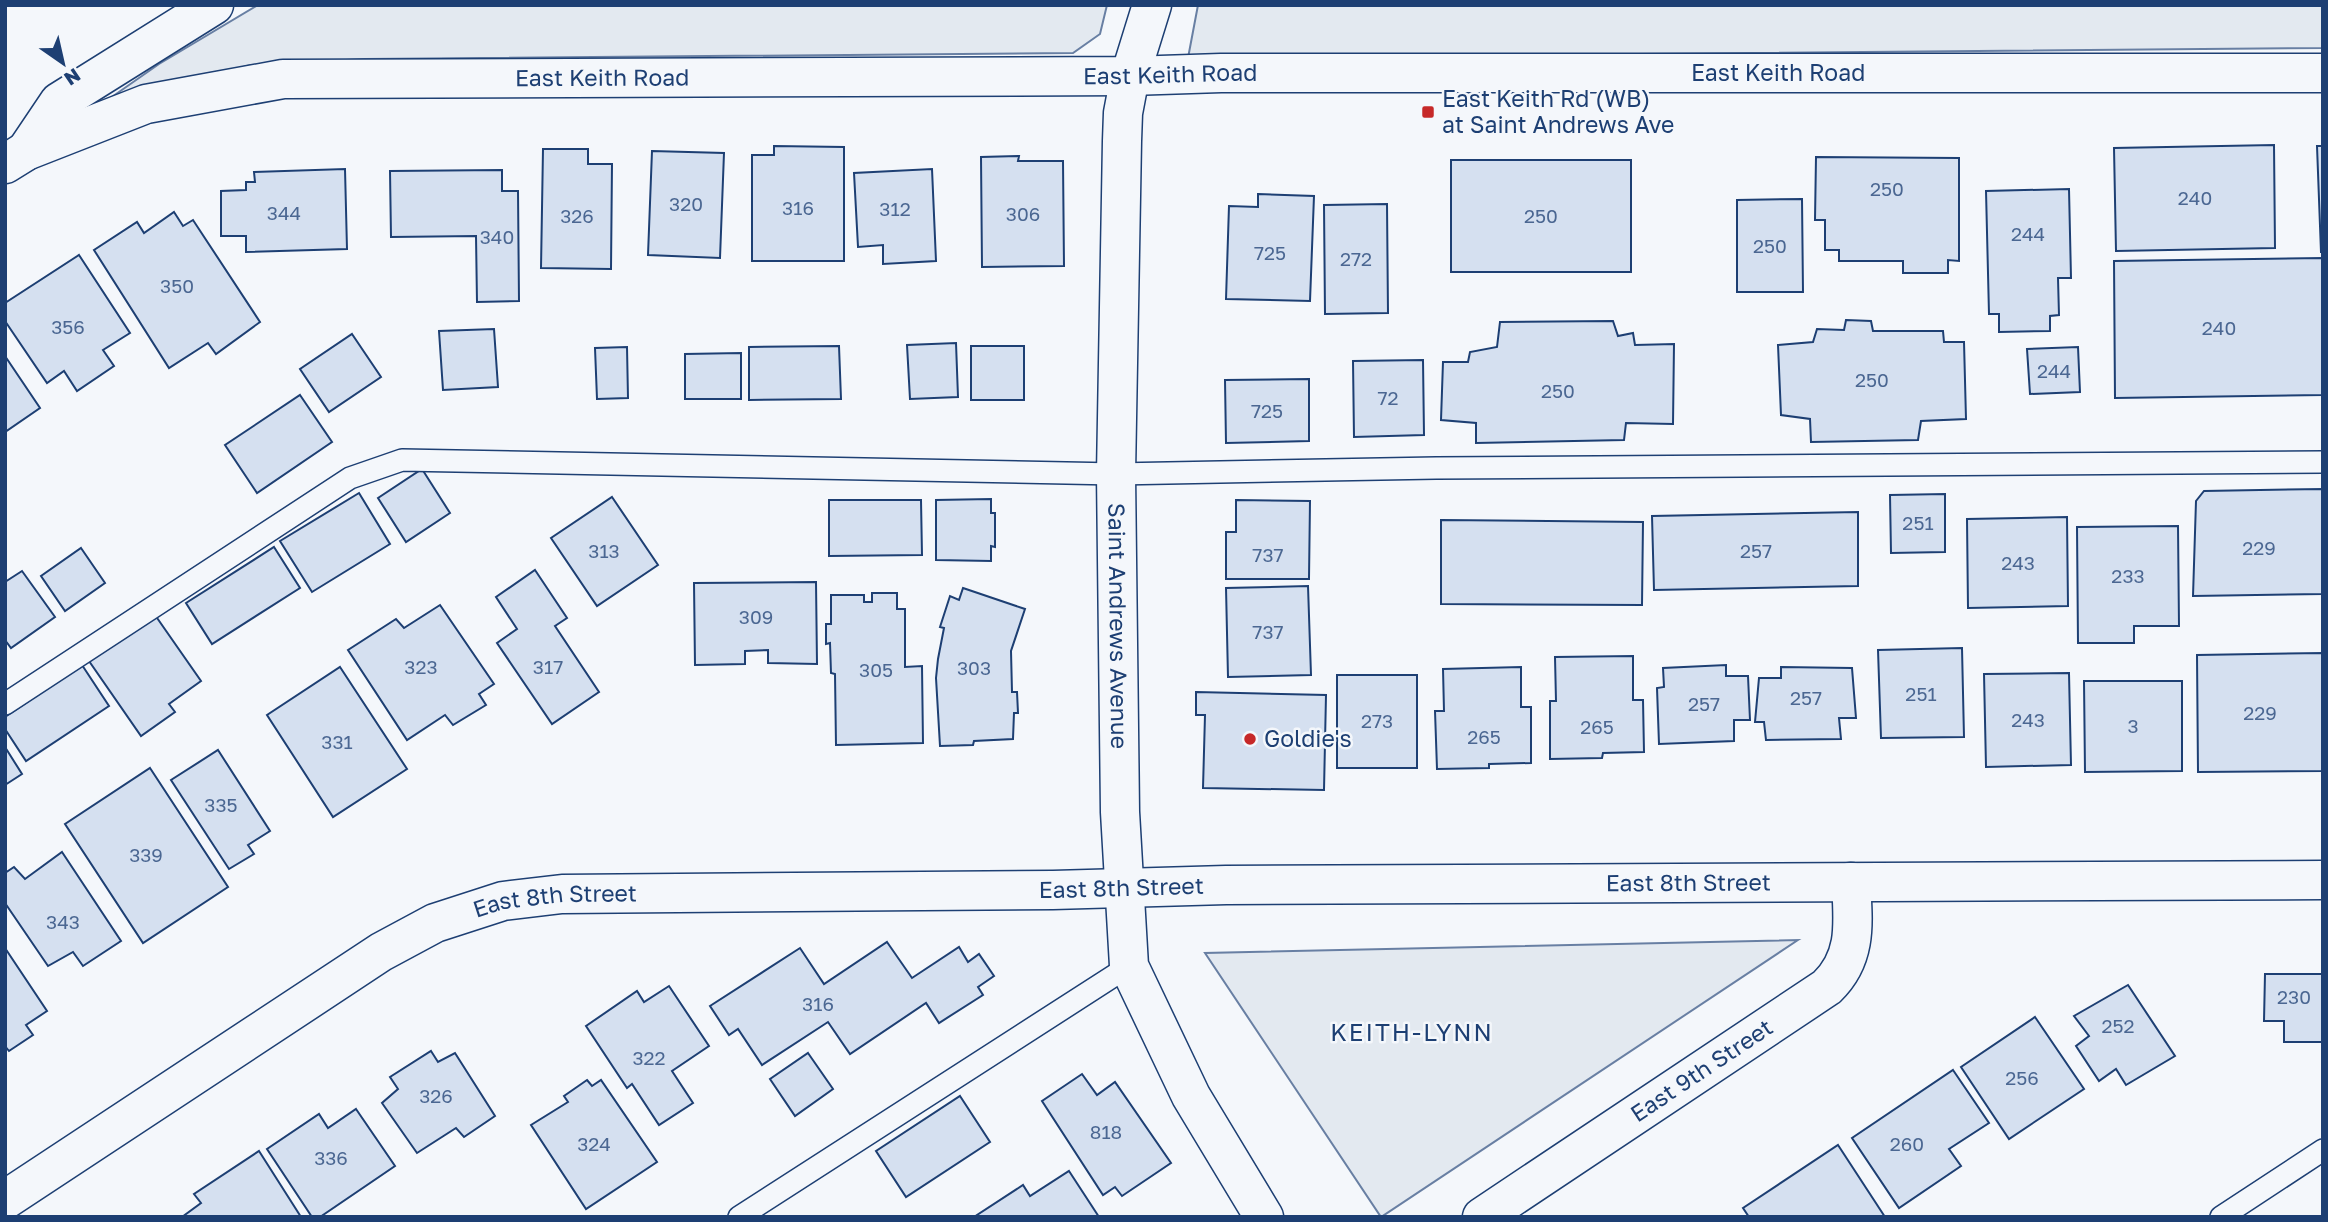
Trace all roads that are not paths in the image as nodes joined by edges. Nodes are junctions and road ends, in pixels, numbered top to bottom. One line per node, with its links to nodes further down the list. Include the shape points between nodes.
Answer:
1 (214, 5): 5 (street, East Keith Road, via 59,102)
2 (1152, 5): 4 (street, Saint Andrews Avenue)
3 (2323, 73): 4 (street, East Keith Road)
4 (1130, 76): 5 (street, East Keith Road, via 284,79 146,104); 7 (street, Saint Andrews Avenue, via 1122,122)
5 (16, 158)
6 (2323, 462): 7 (lane)
7 (1116, 474): 8 (lane, via 402,460 350,478); 11 (street, Saint Andrews Avenue)
8 (5, 704)
9 (2323, 880): 10 (street, East 8th Street)
10 (1851, 882): 11 (street, East 8th Street); 17 (street, East 9th Street, via 1849,955 1827,987)
11 (1124, 889): 12 (street, Saint Andrews Avenue); 14 (street, East 8th Street, via 562,894 503,901 435,923 381,952)
12 (1129, 966): 15 (lane); 16 (street, Saint Andrews Avenue, via 1191,1096)
13 (2323, 1150): 18 (lane)
14 (5, 1199)
15 (739, 1217)
16 (1264, 1217)
17 (1482, 1217)
18 (2221, 1217)

